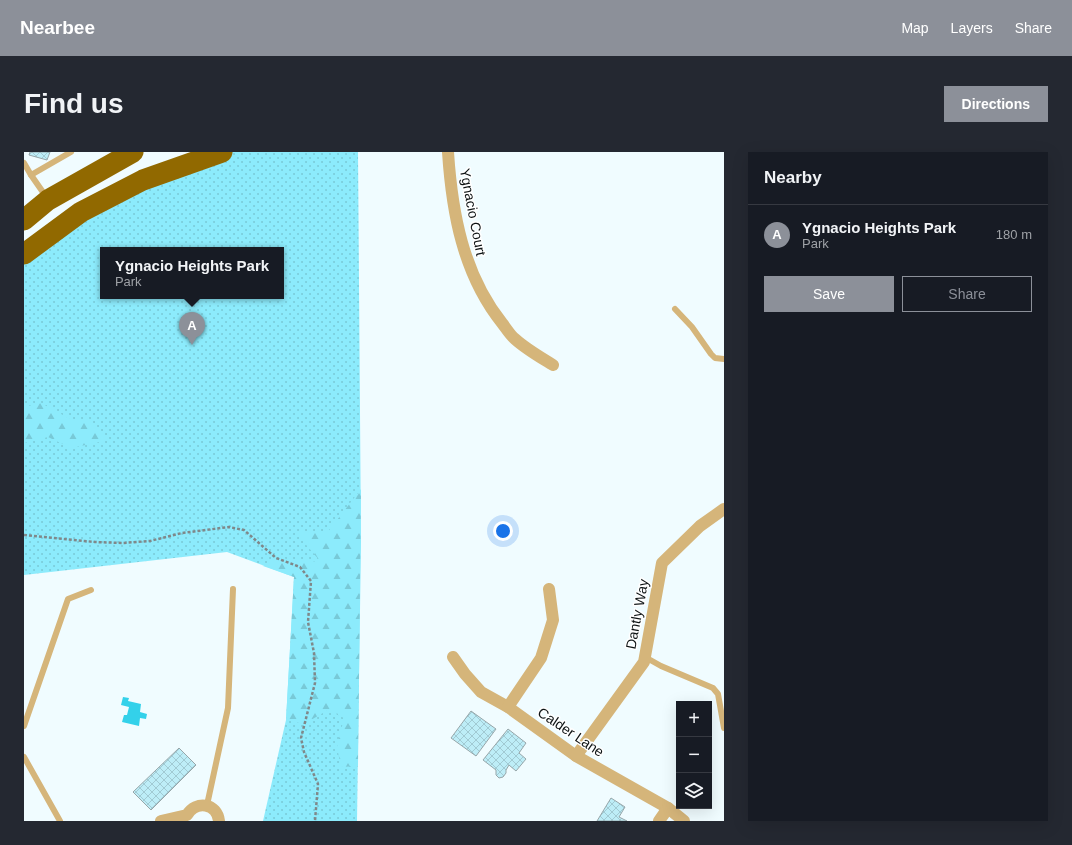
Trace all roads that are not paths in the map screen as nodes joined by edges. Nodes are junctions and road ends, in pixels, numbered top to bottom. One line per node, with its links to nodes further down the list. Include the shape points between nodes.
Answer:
1 (71, 152): 6 (lane)
2 (222, 152): 9 (highway, via 143,180 95,204)
3 (448, 152): 12 (street, Ygnacio Court, via 450,187 458,229 470,269 492,310 515,339)
4 (129, 153): 7 (highway)
5 (24, 163): 6 (lane)
6 (31, 175): 7 (lane)
7 (48, 200): 8 (highway)
8 (24, 220)
9 (24, 254)
10 (675, 309): 11 (lane, via 692,327 714,358)
11 (724, 359)
12 (553, 365)
13 (724, 508): 18 (street, Dantly Way, via 700,526 662,563)
14 (550, 589): 19 (street, via 553,620 541,658)
15 (91, 590): 20 (lane, via 68,599)
16 (233, 590): 24 (lane, via 228,708)
17 (453, 657): 19 (street, Calder Lane, via 481,692)
18 (645, 657): 21 (lane, via 713,688 721,702); 22 (street, Dantly Way, via 644,662)
19 (508, 708): 22 (street, Calder Lane)
20 (24, 726)
21 (724, 728)
22 (576, 756): 25 (street, Calder Lane)
23 (24, 757): 26 (lane)
24 (207, 805): 27 (street, via 195,806 187,815); 28 (street, via 215,810)
25 (668, 808): 29 (street); 30 (street, Calder Lane)
26 (60, 821)
27 (161, 821)
28 (219, 821)
29 (659, 821)
30 (684, 821)

